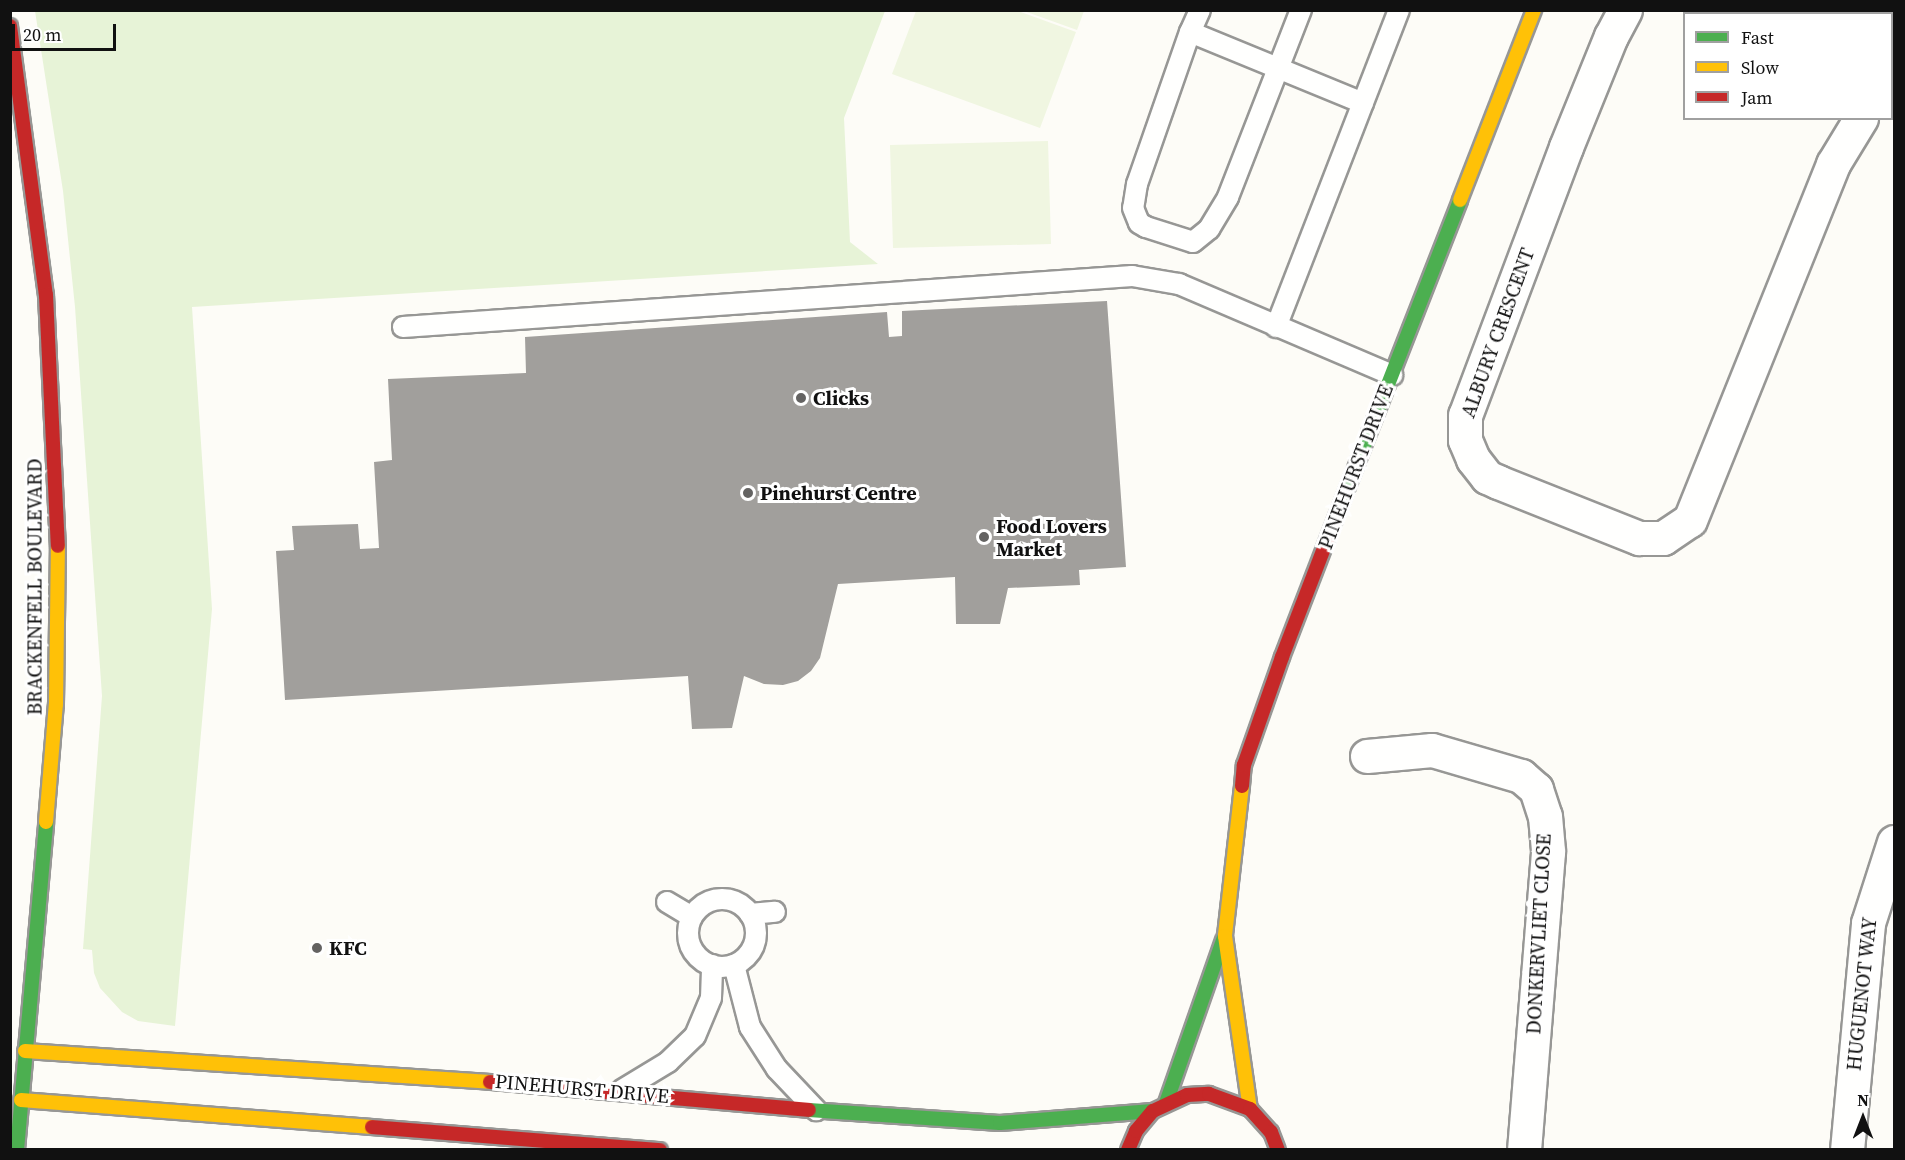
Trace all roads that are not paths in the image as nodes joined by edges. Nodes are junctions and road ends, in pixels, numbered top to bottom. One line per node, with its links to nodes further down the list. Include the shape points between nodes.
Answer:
1 (1200, 10): 7 (lane)
2 (1301, 10): 8 (lane)
3 (1399, 10): 9 (lane)
4 (1534, 10): 13 (street, PINEHURST DRIVE)
5 (1625, 10): 10 (street, ALBURY CRESCENT, via 1566,147 1465,415 1465,440 1487,477 1639,538 1663,538 1690,520 1833,164)
6 (10, 26): 23 (street, BRACKENFELL BOULEVARD, via 46,295 59,548 56,704)
7 (1190, 32): 8 (lane); 8 (lane, via 1133,199 1135,217 1146,227 1188,242 1204,235 1228,197)
8 (1279, 69): 9 (lane)
9 (1363, 103): 12 (lane)
10 (1860, 120)
11 (404, 327): 12 (lane, via 1132,276 1179,284)
12 (1276, 327): 13 (lane)
13 (1392, 375): 20 (street, PINEHURST DRIVE, via 1244,765)
14 (1367, 756): 34 (street, DONKERVLIET CLOSE, via 1432,750 1521,776 1536,789 1545,816 1548,852)
15 (1894, 842): 35 (street, HUGUENOT WAY, via 1868,922)
16 (667, 902): 19 (lane)
17 (775, 912): 18 (lane)
18 (750, 914): 19 (lane, via 742,905 720,899 699,908); 21 (lane, via 755,924 753,945 748,955)
19 (692, 917): 22 (lane, via 689,940 693,951)
20 (1225, 936): 26 (street, PINEHURST DRIVE); 27 (street, PINEHURST DRIVE)
21 (734, 964): 22 (lane); 28 (lane, via 750,1027 777,1069)
22 (712, 965): 24 (lane, via 711,998 695,1036 668,1062)
23 (18, 1051): 24 (street, PINEHURST DRIVE); 25 (street, BRACKENFELL BOULEVARD)
24 (620, 1091): 28 (street, PINEHURST DRIVE)
25 (16, 1100): 30 (street, BRACKENFELL BOULEVARD); 31 (street)
26 (1166, 1103): 27 (street, via 1187,1095 1209,1094); 29 (street)
27 (1250, 1109): 33 (street, via 1271,1132)
28 (816, 1111): 29 (street, PINEHURST DRIVE, via 1000,1123)
29 (1153, 1111): 32 (street, via 1136,1131)
30 (17, 1149)
31 (660, 1149)
32 (1128, 1149)
33 (1278, 1149)
34 (1524, 1149)
35 (1847, 1149)

